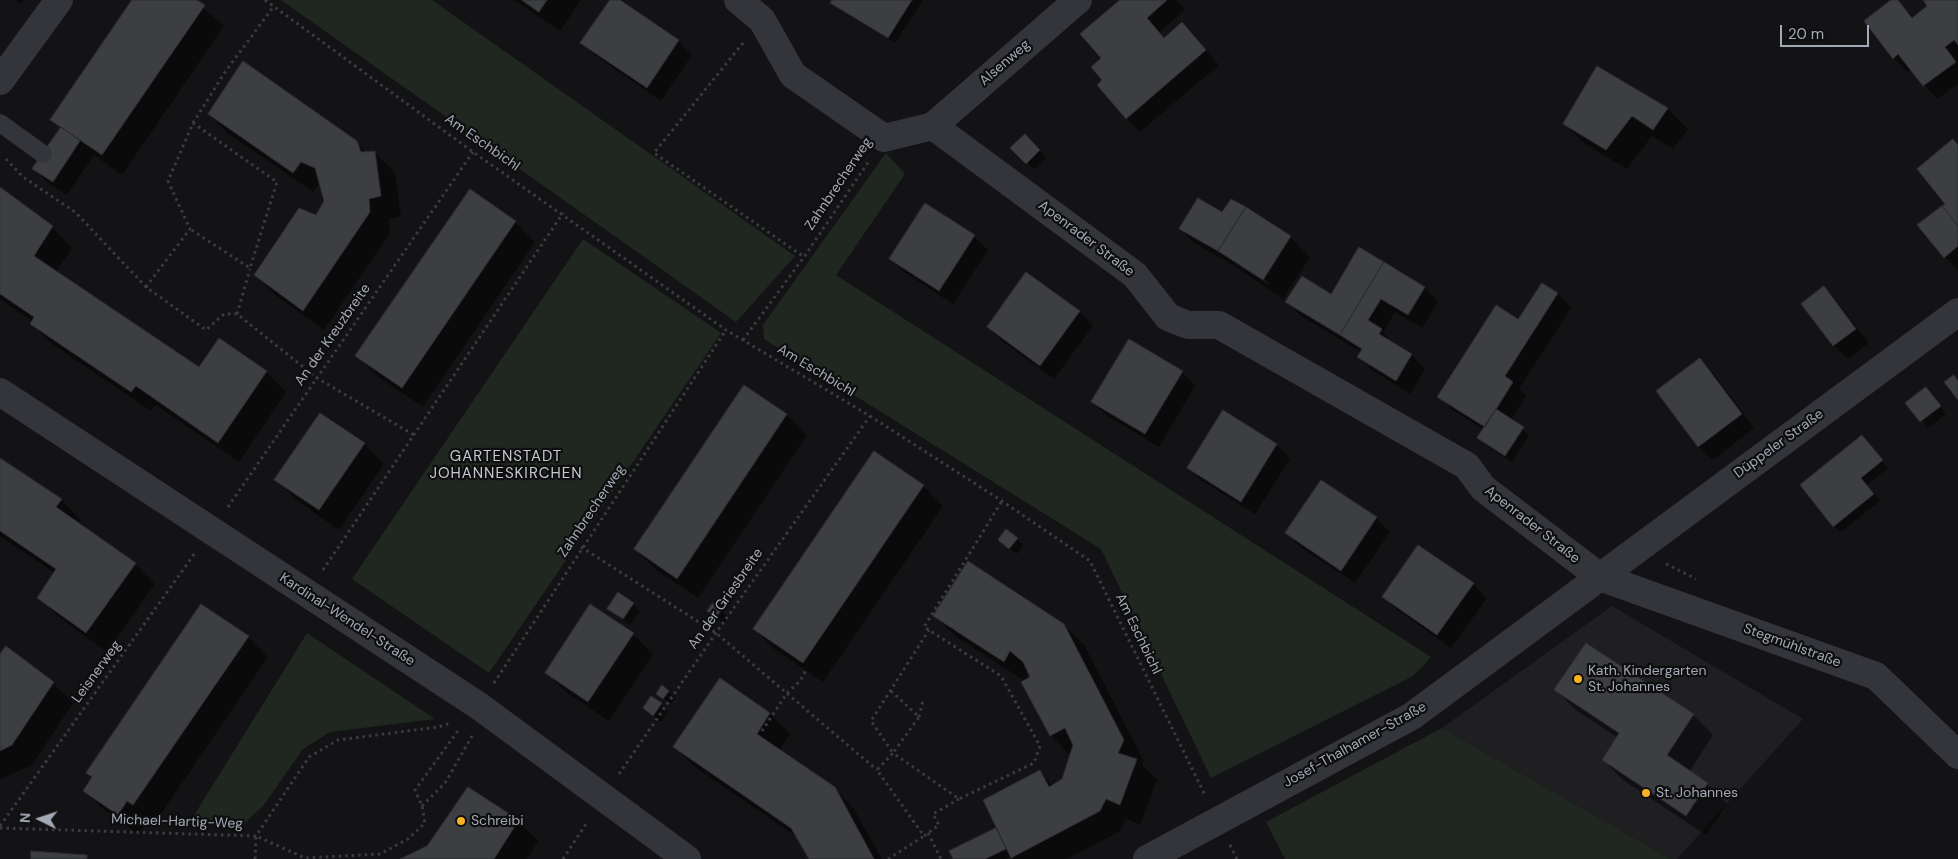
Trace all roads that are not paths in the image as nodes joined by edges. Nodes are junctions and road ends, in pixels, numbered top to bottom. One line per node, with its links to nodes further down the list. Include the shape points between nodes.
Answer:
1 (59, 0): 4 (street)
2 (738, 0): 6 (street, via 762,20 793,75 884,138)
3 (1078, 0): 6 (street, Alsenweg)
4 (0, 82)
5 (0, 123): 7 (lane)
6 (933, 126): 10 (street, Apenrader Straße, via 1135,275 1168,317 1188,325 1219,325 1467,466 1483,488)
7 (43, 154)
8 (1958, 312): 10 (street, Düppeler Straße)
9 (0, 392): 12 (street, Kardinal-Wendel-Straße, via 307,593 473,711 603,797)
10 (1600, 577): 11 (street, Stegmühlstraße, via 1876,676); 13 (street, Josef-Thalhamer-Straße, via 1412,716)
11 (1958, 755)
12 (687, 859)
13 (1147, 859)

